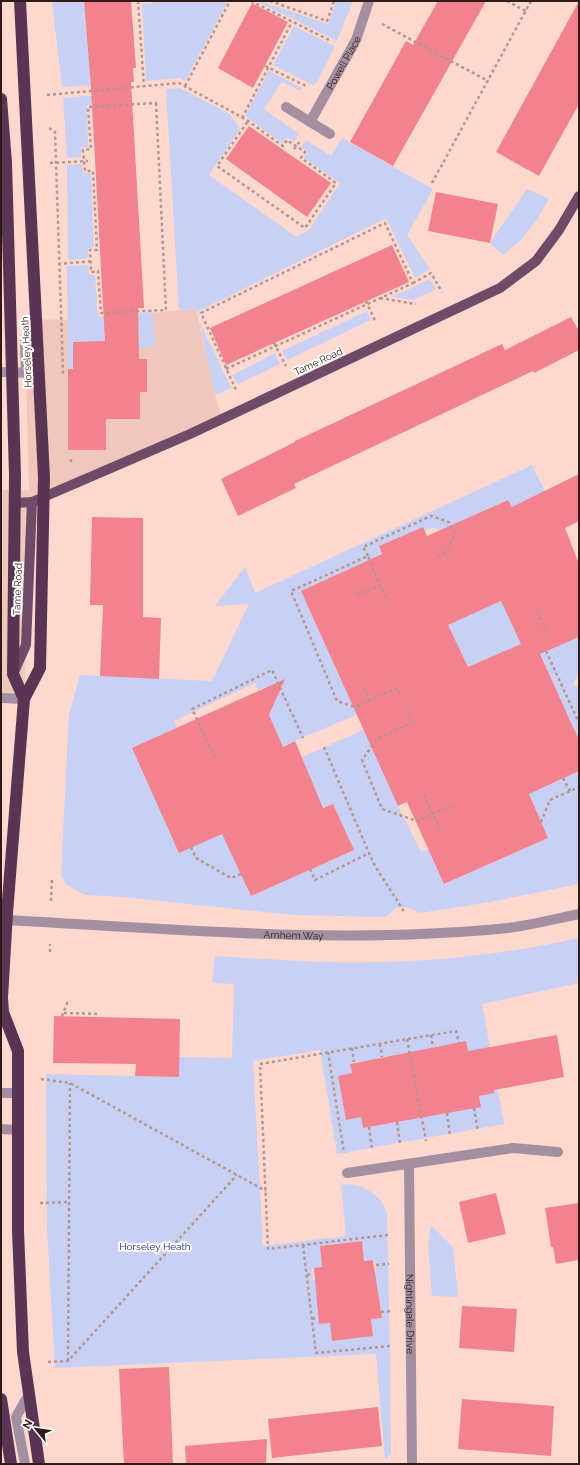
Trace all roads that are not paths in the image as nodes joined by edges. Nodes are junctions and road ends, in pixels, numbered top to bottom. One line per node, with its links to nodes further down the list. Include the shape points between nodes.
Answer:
1 (20, 1): 8 (highway, Horseley Heath)
2 (369, 1): 5 (street, Powell Place, via 356,40)
3 (1, 100): 9 (highway, Horseley Heath, via 6,163)
4 (286, 107): 5 (street)
5 (310, 122): 6 (street)
6 (330, 134)
7 (579, 196): 12 (main road, Tame Road, via 559,230 536,261 500,288 190,434)
8 (37, 330): 10 (street, via 25,342); 11 (highway, Horseley Heath)
9 (7, 372): 10 (street); 14 (highway, Horseley Heath)
10 (26, 373): 11 (street)
11 (39, 373): 12 (highway, Horseley Heath)
12 (44, 497): 13 (main road, Tame Road); 17 (highway, Horseley Heath, via 40,668)
13 (32, 502): 14 (main road, Tame Road); 15 (main road, Tame Road, via 26,645)
14 (14, 503): 15 (highway, Horseley Heath)
15 (13, 674): 17 (highway, Horseley Heath)
16 (1, 698): 17 (street)
17 (24, 699): 19 (highway, Horseley Heath)
18 (579, 914): 19 (street, Arnhem Way, via 509,928 402,935 318,936)
19 (7, 920): 20 (highway, Horseley Heath)
20 (2, 990): 21 (highway, Horseley Heath)
21 (2, 1014): 23 (highway, Horseley Heath, via 18,1051)
22 (1, 1093): 23 (street)
23 (18, 1093): 25 (highway, Horseley Heath)
24 (1, 1129): 25 (street)
25 (18, 1130): 29 (highway, Horseley Heath, via 18,1231 23,1352)
26 (558, 1152): 27 (street, via 513,1148)
27 (409, 1165): 28 (street); 34 (street, Nightingale Drive)
28 (347, 1173)
29 (29, 1394): 32 (street, via 16,1417); 33 (highway, Horseley Heath)
30 (1, 1399): 31 (highway)
31 (11, 1464)
32 (25, 1464)
33 (39, 1464)
34 (412, 1464)

